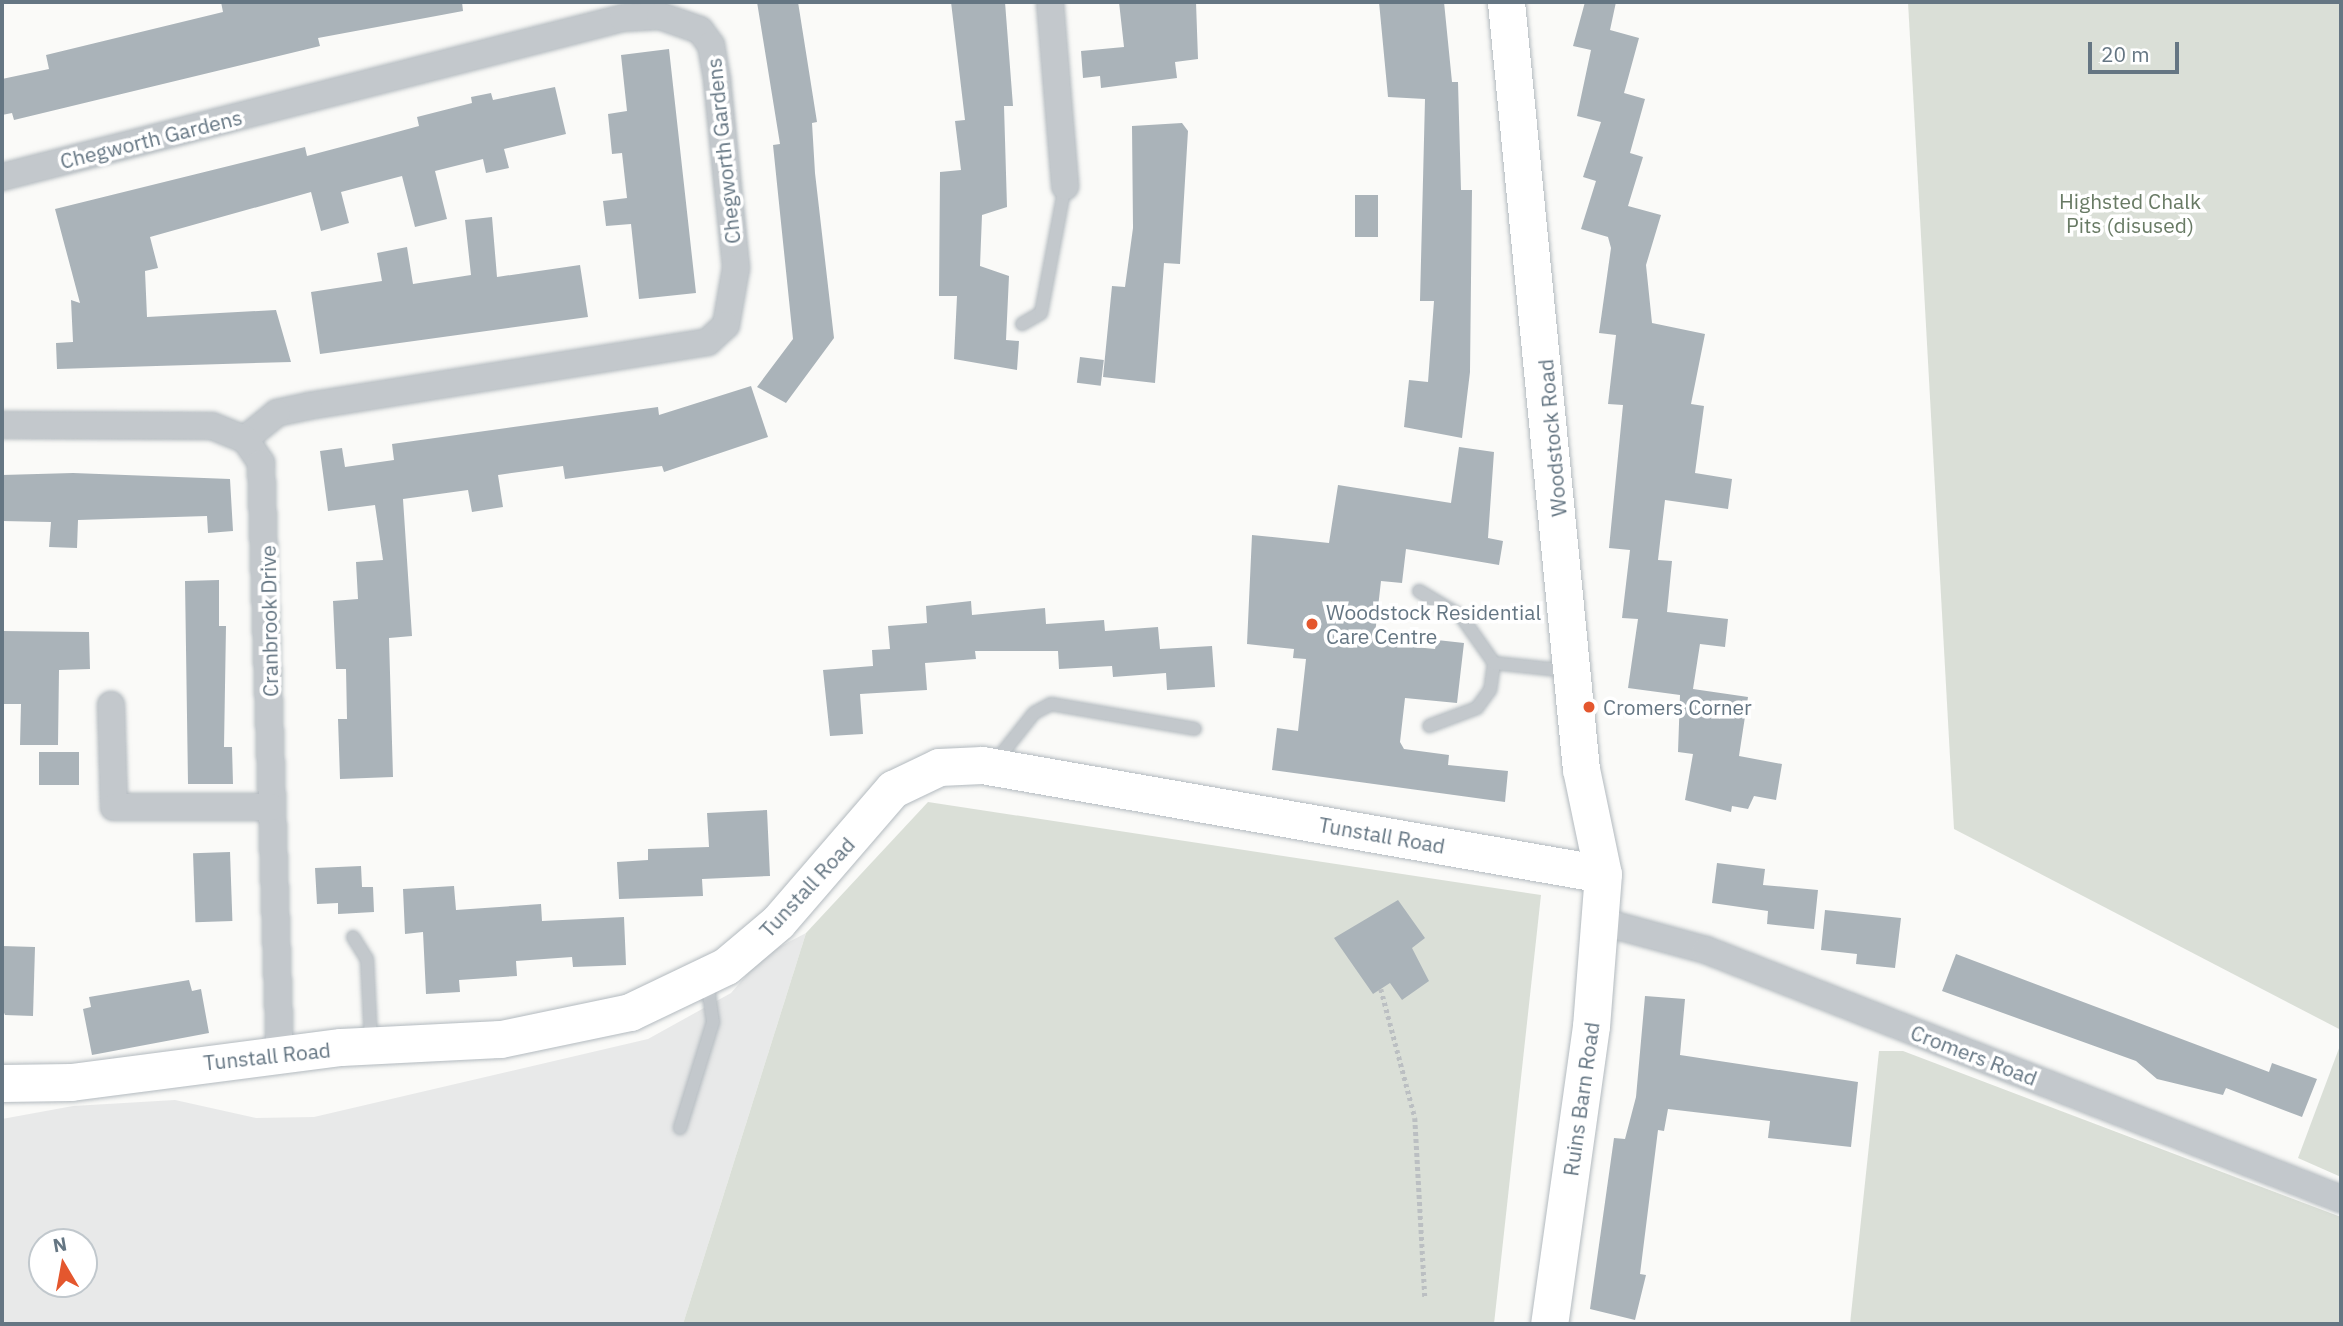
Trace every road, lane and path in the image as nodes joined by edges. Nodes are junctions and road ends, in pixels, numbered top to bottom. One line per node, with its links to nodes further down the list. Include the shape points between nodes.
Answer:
1 (1050, 2): 4 (street)
2 (1506, 2): 10 (street, Woodstock Road)
3 (2, 177): 7 (street, Chegworth Gardens, via 623,18 660,16 700,30 711,45 717,80 736,268 726,325 708,342 309,406 276,413)
4 (1065, 186): 5 (lane, via 1041,313)
5 (1021, 324)
6 (2, 425): 7 (street, via 212,426)
7 (245, 439): 15 (street, Cranbrook Drive, via 261,463 267,487)
8 (1419, 591): 9 (lane, via 1461,617)
9 (1494, 663): 10 (lane); 12 (lane, via 1490,690 1477,708)
10 (1572, 671): 16 (street, Woodstock Road, via 1581,769)
11 (111, 705): 15 (street, via 114,807)
12 (1429, 726)
13 (1195, 729): 14 (lane, via 1051,704 1034,713)
14 (991, 767): 16 (street, Tunstall Road); 19 (street, Tunstall Road, via 940,767 893,789 778,922)
15 (272, 807): 22 (street, Cranbrook Drive)
16 (1603, 874): 17 (street, Ruins Barn Road)
17 (1603, 922): 25 (street, Cromers Road, via 1706,950); 27 (street, Ruins Barn Road)
18 (353, 937): 21 (lane, via 367,959)
19 (707, 977): 21 (street, Tunstall Road, via 630,1012 565,1030); 24 (lane, via 713,1022)
20 (1381, 989): 26 (path, via 1415,1118)
21 (371, 1046): 22 (street, Tunstall Road)
22 (280, 1053): 23 (street, Tunstall Road, via 71,1082)
23 (2, 1083)
24 (680, 1128)
25 (2341, 1199)
26 (1425, 1297)
27 (1549, 1324)

